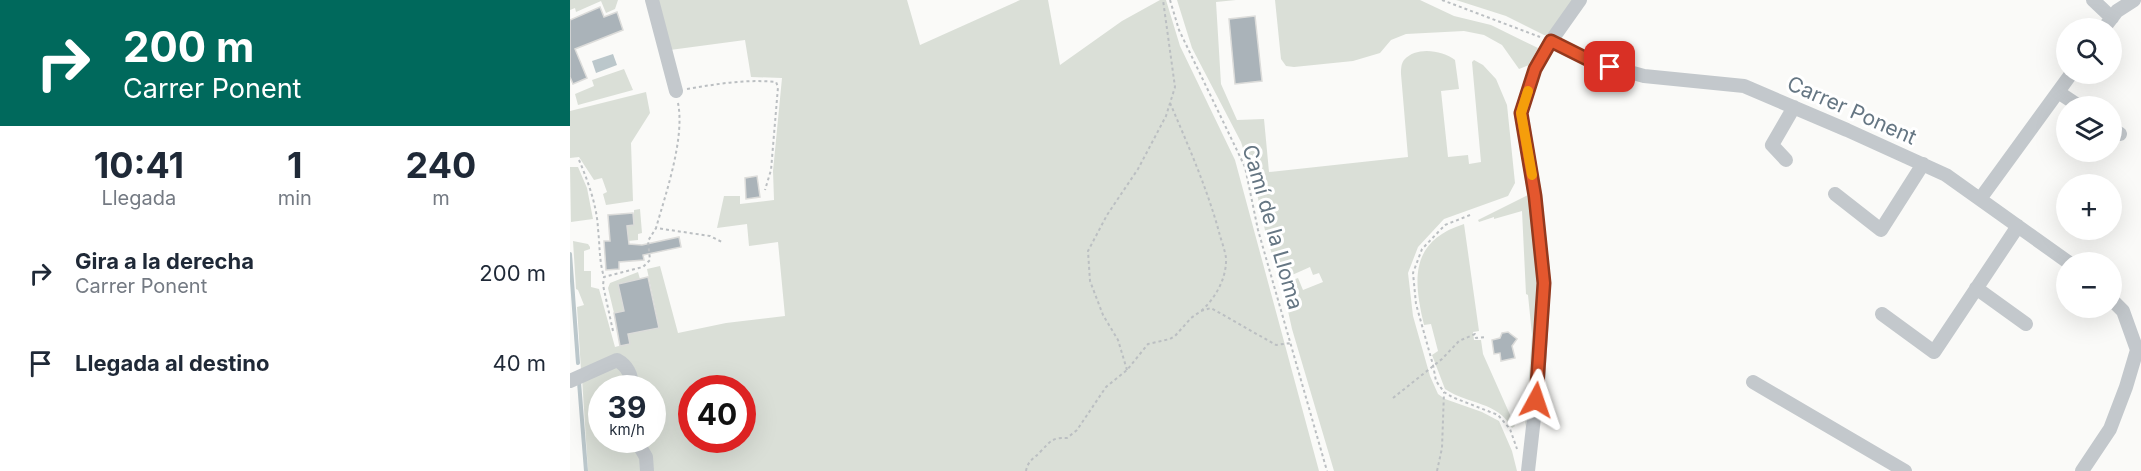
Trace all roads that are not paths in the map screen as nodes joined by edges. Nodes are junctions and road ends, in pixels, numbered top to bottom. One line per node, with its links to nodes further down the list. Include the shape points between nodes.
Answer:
1 (652, 0): 9 (street)
2 (1580, 0): 7 (street)
3 (2093, 0): 5 (street)
4 (2134, 0): 6 (street)
5 (2105, 18)
6 (2111, 18)
7 (1551, 41): 12 (street, Carrer Ponent, via 1593,62 1644,76 1744,86); 28 (street, via 1535,69 1521,113 1544,283)
8 (2064, 84): 10 (street)
9 (676, 91)
10 (2058, 92): 11 (street); 16 (street)
11 (2064, 96)
12 (1794, 107): 13 (street, via 1772,145); 14 (street, Carrer Ponent)
13 (1786, 160)
14 (1923, 164): 15 (street, via 1881,230); 16 (street, Carrer Ponent)
15 (1834, 194)
16 (1980, 199): 17 (street, Carrer Ponent)
17 (2018, 226): 18 (street, Carrer Ponent); 19 (street)
18 (2056, 253)
19 (1976, 288): 21 (street, via 1934,352); 22 (street)
20 (2122, 309): 23 (street)
21 (1882, 314)
22 (2026, 324)
23 (2139, 351): 31 (street, via 2110,429)
24 (630, 375): 25 (street, via 625,364 616,360)
25 (570, 381)
26 (1753, 382): 30 (street)
27 (644, 453): 29 (street)
28 (1528, 467)
29 (647, 471)
30 (1905, 471)
31 (2082, 471)

